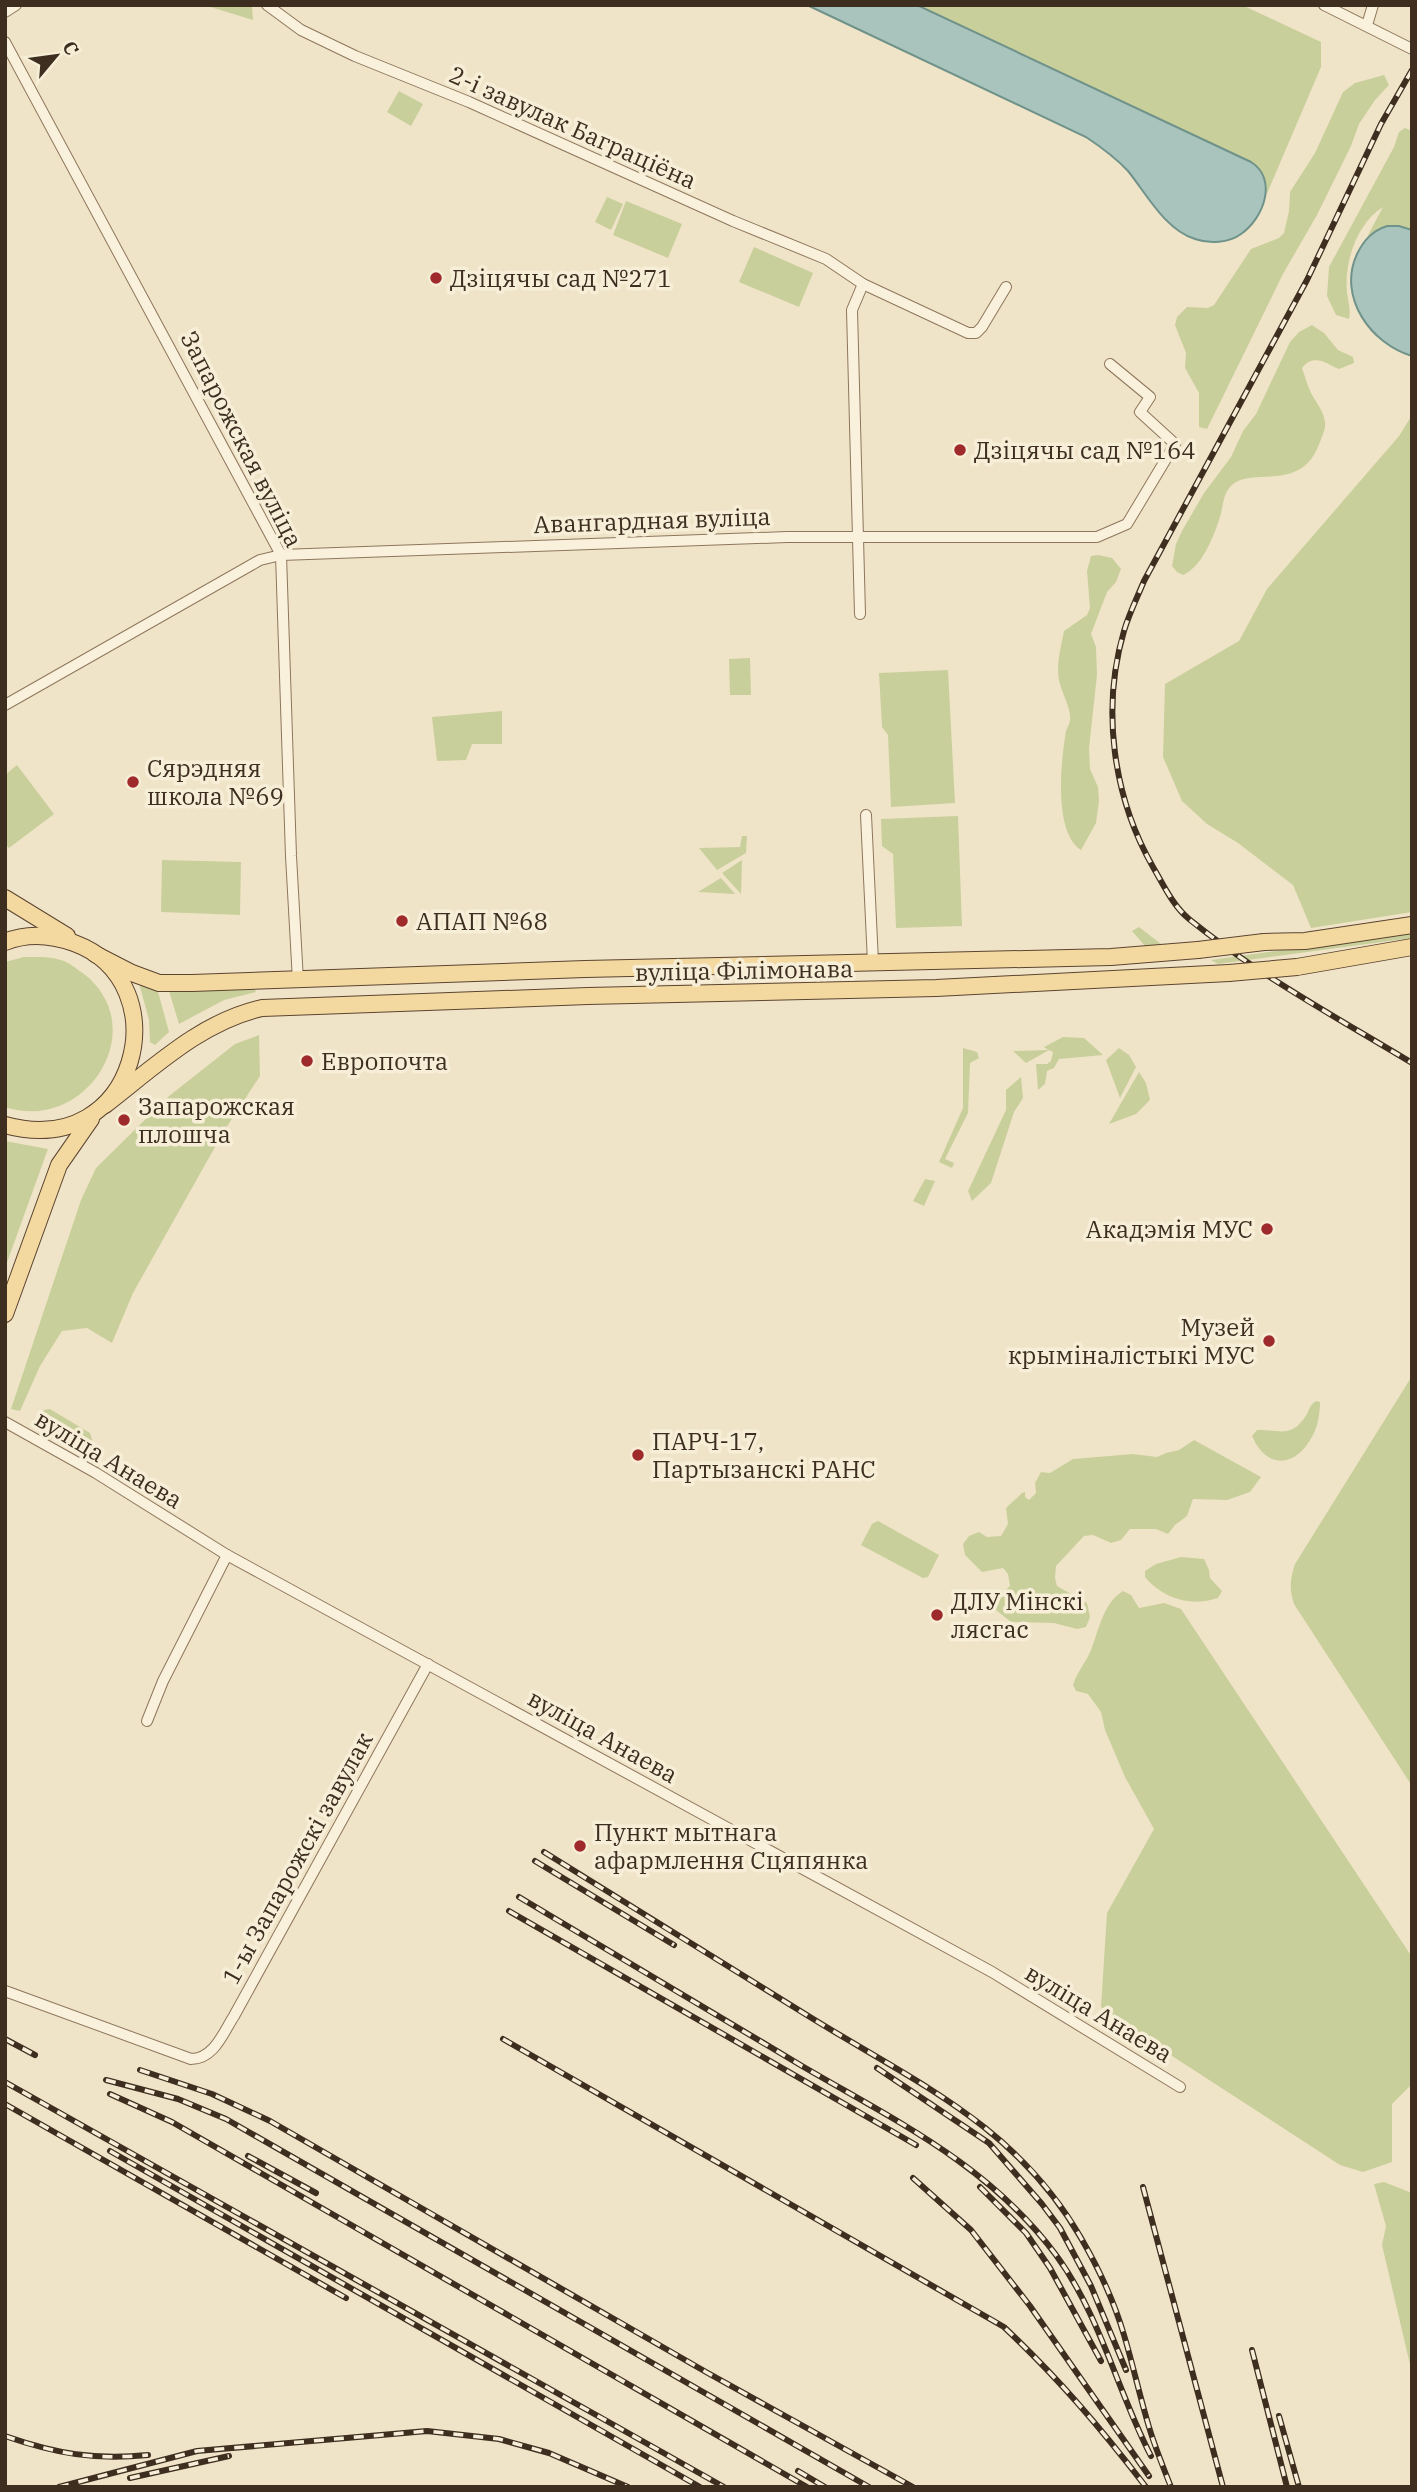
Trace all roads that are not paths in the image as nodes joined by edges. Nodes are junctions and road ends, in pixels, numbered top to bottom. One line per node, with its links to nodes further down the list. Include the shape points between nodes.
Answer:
1 (16, 5): 5 (street)
2 (267, 5): 9 (street, 2-і завулак Баграціёна, via 301,30 355,56 826,259)
3 (1324, 5): 6 (street)
4 (1373, 5): 6 (street)
5 (5, 12)
6 (1367, 25): 8 (street)
7 (5, 41): 13 (street, Запарожская вуліца)
8 (1412, 49)
9 (863, 284): 10 (street, 2-і завулак Баграціёна, via 968,333 982,327); 12 (street, via 852,310)
10 (1006, 287)
11 (1110, 364): 12 (street, Авангардная вуліца, via 1150,397 1140,412 1175,444 1127,524 1097,537)
12 (857, 536): 13 (street, Авангардная вуліца); 14 (street)
13 (281, 555): 15 (street, Авангардная вуліца, via 260,560); 24 (street, Запарожская вуліца)
14 (860, 614)
15 (5, 705)
16 (866, 815): 22 (street)
17 (5, 898): 21 (main road)
18 (1412, 925): 23 (main road, вуліца Філімонава, bridge, via 1305,941 1111,957)
19 (5, 942): 21 (main road, via 37,936 61,938)
20 (1412, 947): 25 (main road, вуліца Філімонава, bridge, via 1297,967 1229,973)
21 (90, 951): 24 (main road, вуліца Філімонава, via 159,983); 26 (main road, via 123,986 134,1027 128,1070)
22 (873, 962): 23 (main road, вуліца Філімонава); 24 (main road, вуліца Філімонава)
23 (935, 963): 25 (main road)
24 (298, 981)
25 (936, 988): 26 (main road, вуліца Філімонава, via 262,1008 228,1018 196,1037)
26 (101, 1108): 27 (main road, via 61,1128 41,1131); 28 (main road, via 59,1165)
27 (5, 1125)
28 (5, 1314)
29 (5, 1422): 30 (street, вуліца Анаева)
30 (227, 1555): 31 (street, вуліца Анаева); 32 (street)
31 (428, 1664): 33 (street, 1-ы Запарожскі завулак, via 234,2016 202,2059 191,2059); 34 (street, вуліца Анаева, via 992,1972)
32 (147, 1721)
33 (5, 1991)
34 (1180, 2087)

